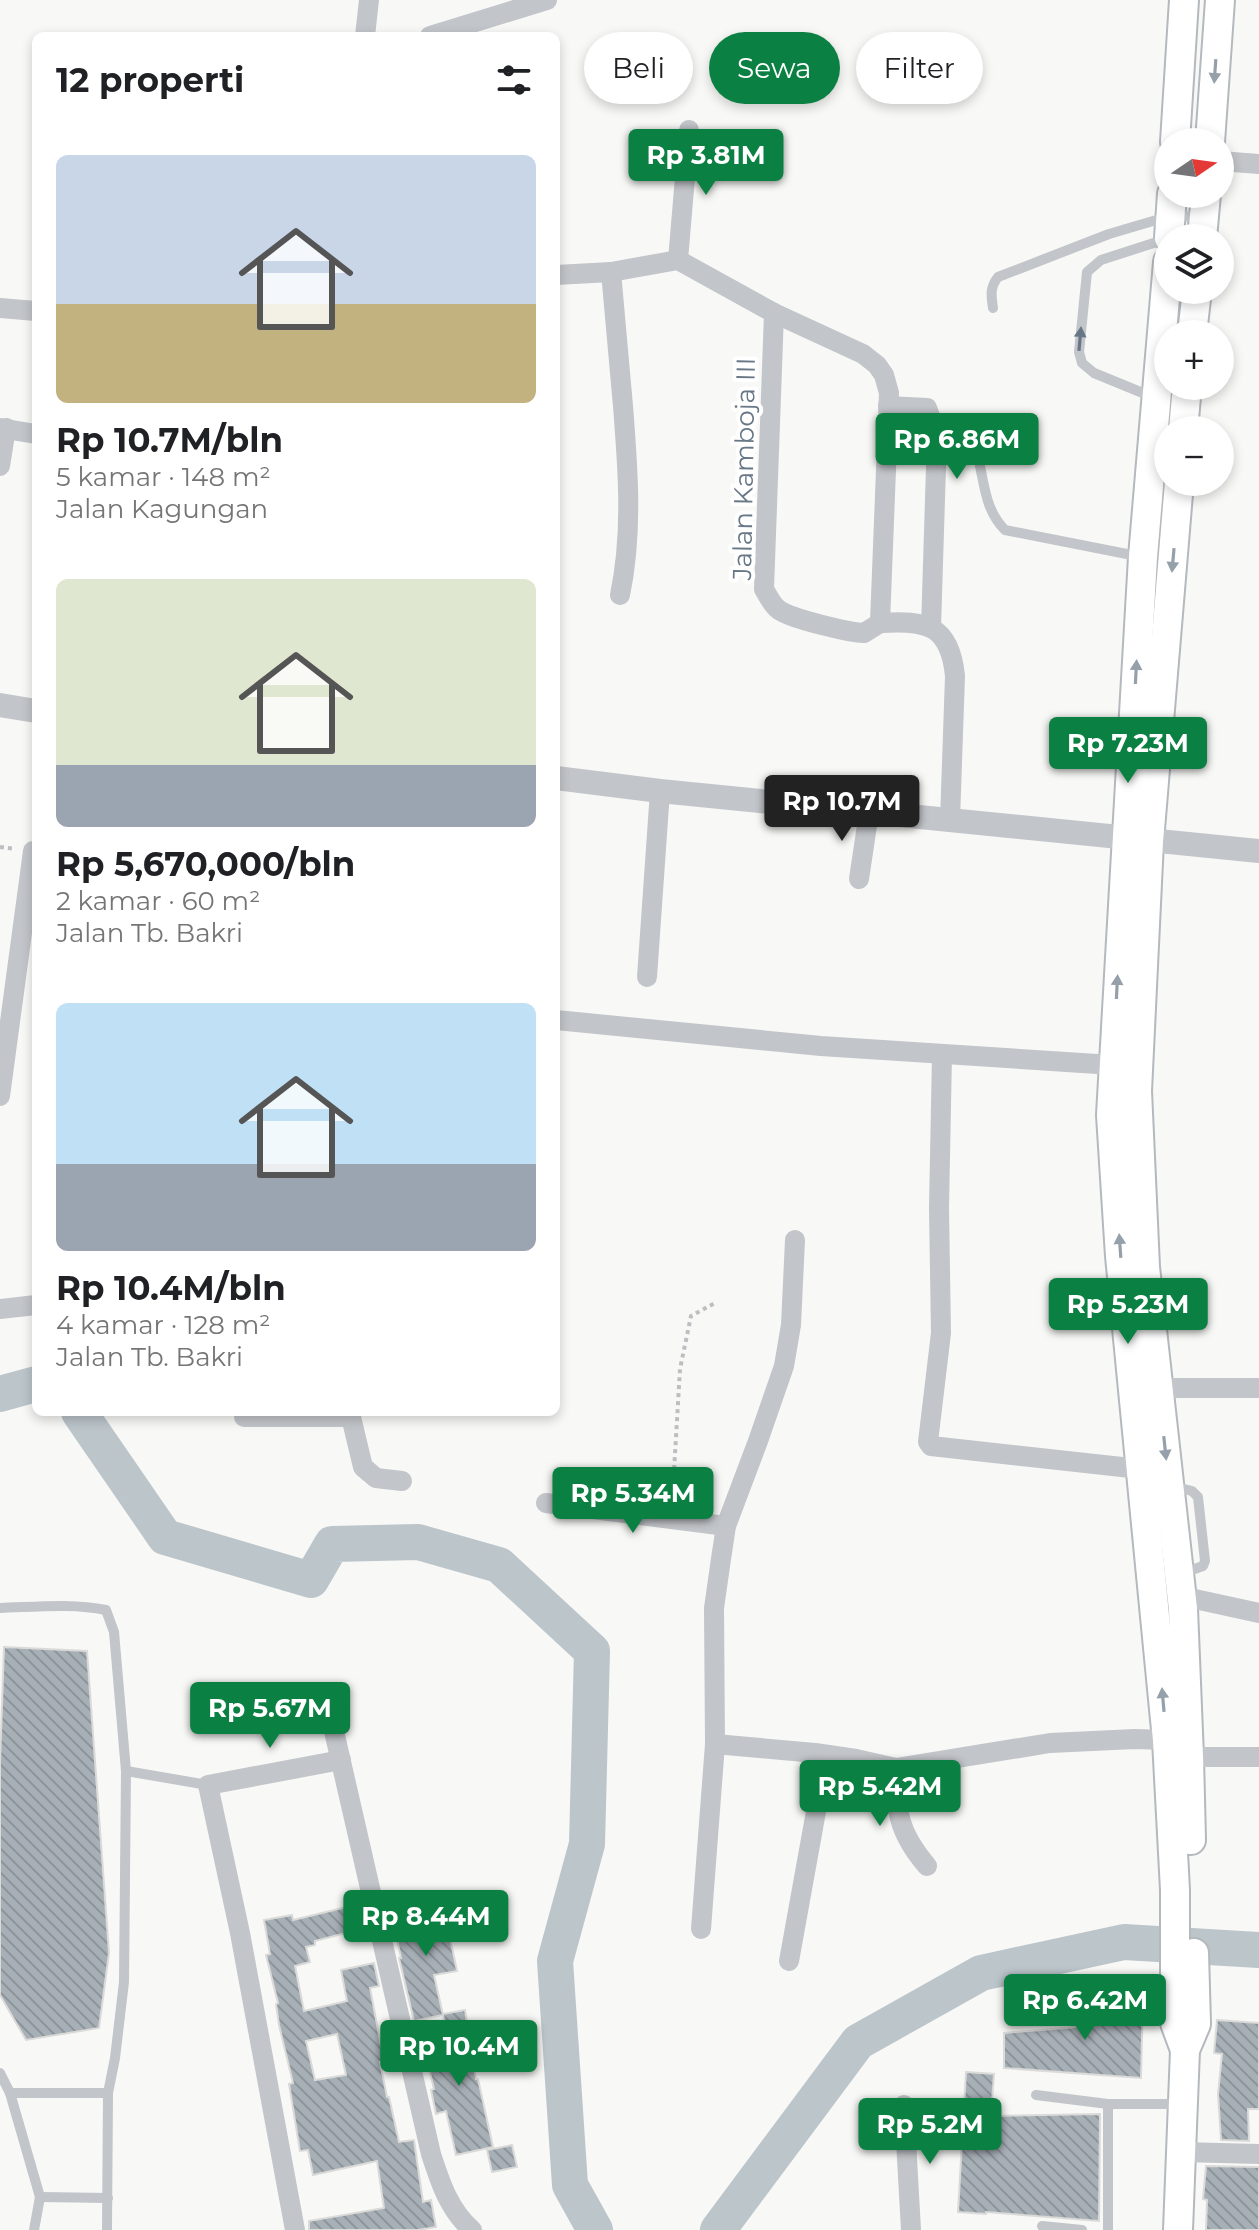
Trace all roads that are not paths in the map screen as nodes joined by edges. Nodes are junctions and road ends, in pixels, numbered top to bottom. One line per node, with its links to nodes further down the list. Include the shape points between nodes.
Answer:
1 (369, 0): 6 (street)
2 (547, 0): 5 (street)
3 (1184, 0): 8 (main road)
4 (1220, 0): 9 (main road, one-way to 9)
5 (501, 7): 7 (street)
6 (365, 32)
7 (440, 32)
8 (1176, 128)
9 (1211, 128)
10 (689, 130): 15 (street)
11 (1234, 162): 12 (street)
12 (1259, 164)
13 (1154, 231): 19 (lane, via 1109,234 998,277 991,293)
14 (1154, 240): 22 (lane, one-way to 14, via 1094,373 1079,352 1087,272 1101,260)
15 (678, 260): 16 (street); 21 (street)
16 (611, 272): 17 (street); 31 (street, via 627,454 627,565)
17 (560, 275)
18 (0, 308): 20 (street)
19 (993, 308)
20 (32, 311)
21 (774, 313): 24 (street, via 877,365 889,393); 32 (street, Jalan Kamboja III, via 764,589 780,611 835,628 864,633)
22 (1154, 398)
23 (1155, 400): 30 (main road)
24 (888, 406): 32 (street); 33 (street, via 927,408 937,435)
25 (3, 428): 26 (street); 27 (street)
26 (32, 433)
27 (0, 466)
28 (980, 466): 30 (lane, via 988,506 1005,530)
29 (1177, 496): 40 (main road, one-way to 40)
30 (1143, 557): 40 (main road, one-way to 30)
31 (620, 595)
32 (880, 623): 33 (street, Jalan Kamboja III, via 909,621)
33 (931, 628): 39 (street, via 953,653)
34 (0, 705): 35 (street)
35 (32, 710)
36 (560, 778): 37 (street)
37 (660, 791): 38 (street); 44 (street)
38 (869, 812): 39 (street); 43 (street)
39 (950, 820): 40 (street)
40 (1138, 840): 41 (street); 47 (main road, one-way to 40); 52 (main road, via 1137,1091)
41 (1259, 851)
42 (32, 859): 48 (street)
43 (859, 879)
44 (647, 977)
45 (560, 1020): 46 (street)
46 (942, 1054): 47 (street); 57 (street, via 941,1333 928,1442)
47 (1113, 1065): 52 (main road, one-way to 47, via 1118,1226)
48 (0, 1096)
49 (795, 1240): 60 (street, via 784,1366)
50 (32, 1305): 51 (street)
51 (0, 1309)
52 (1146, 1388): 53 (street); 57 (main road); 61 (main road, one-way to 61, via 1169,1486)
53 (1259, 1388)
54 (298, 1416): 56 (street)
55 (351, 1416): 58 (street, via 363,1467 376,1478)
56 (244, 1417)
57 (1140, 1469): 66 (main road, one-way to 57)
58 (402, 1481)
59 (546, 1503): 60 (street)
60 (726, 1526): 65 (street, via 714,1608)
61 (1179, 1585): 63 (street); 66 (main road)
62 (0, 1608): 71 (lane, via 106,1610 114,1632)
63 (1259, 1613)
64 (325, 1692): 69 (street)
65 (715, 1744): 67 (street); 74 (street)
66 (1178, 1748): 68 (street); 70 (street, via 1135,1739 1050,1743); 81 (main road, via 1185,2003 1196,2024 1185,2050)
67 (829, 1755): 70 (street); 75 (street)
68 (1259, 1757)
69 (341, 1760): 72 (street); 91 (street, via 431,2154 445,2194)
70 (896, 1768): 73 (street, via 896,1805 904,1833)
71 (126, 1771): 72 (lane); 78 (lane, via 124,1982)
72 (208, 1785): 90 (street)
73 (927, 1866)
74 (701, 1929)
75 (789, 1961)
76 (0, 2073): 77 (lane)
77 (10, 2093): 78 (lane); 85 (lane)
78 (108, 2093): 86 (lane)
79 (1036, 2095): 80 (lane)
80 (1108, 2104): 81 (lane); 94 (lane)
81 (1183, 2104): 83 (main road)
82 (904, 2105): 92 (street)
83 (1181, 2152): 84 (street); 95 (main road)
84 (1259, 2154)
85 (40, 2197): 86 (lane); 88 (lane)
86 (108, 2198): 89 (lane)
87 (1042, 2226): 93 (lane)
88 (34, 2230)
89 (107, 2230)
90 (295, 2230)
91 (472, 2230)
92 (911, 2230)
93 (1082, 2230)
94 (1108, 2230)
95 (1178, 2230)

